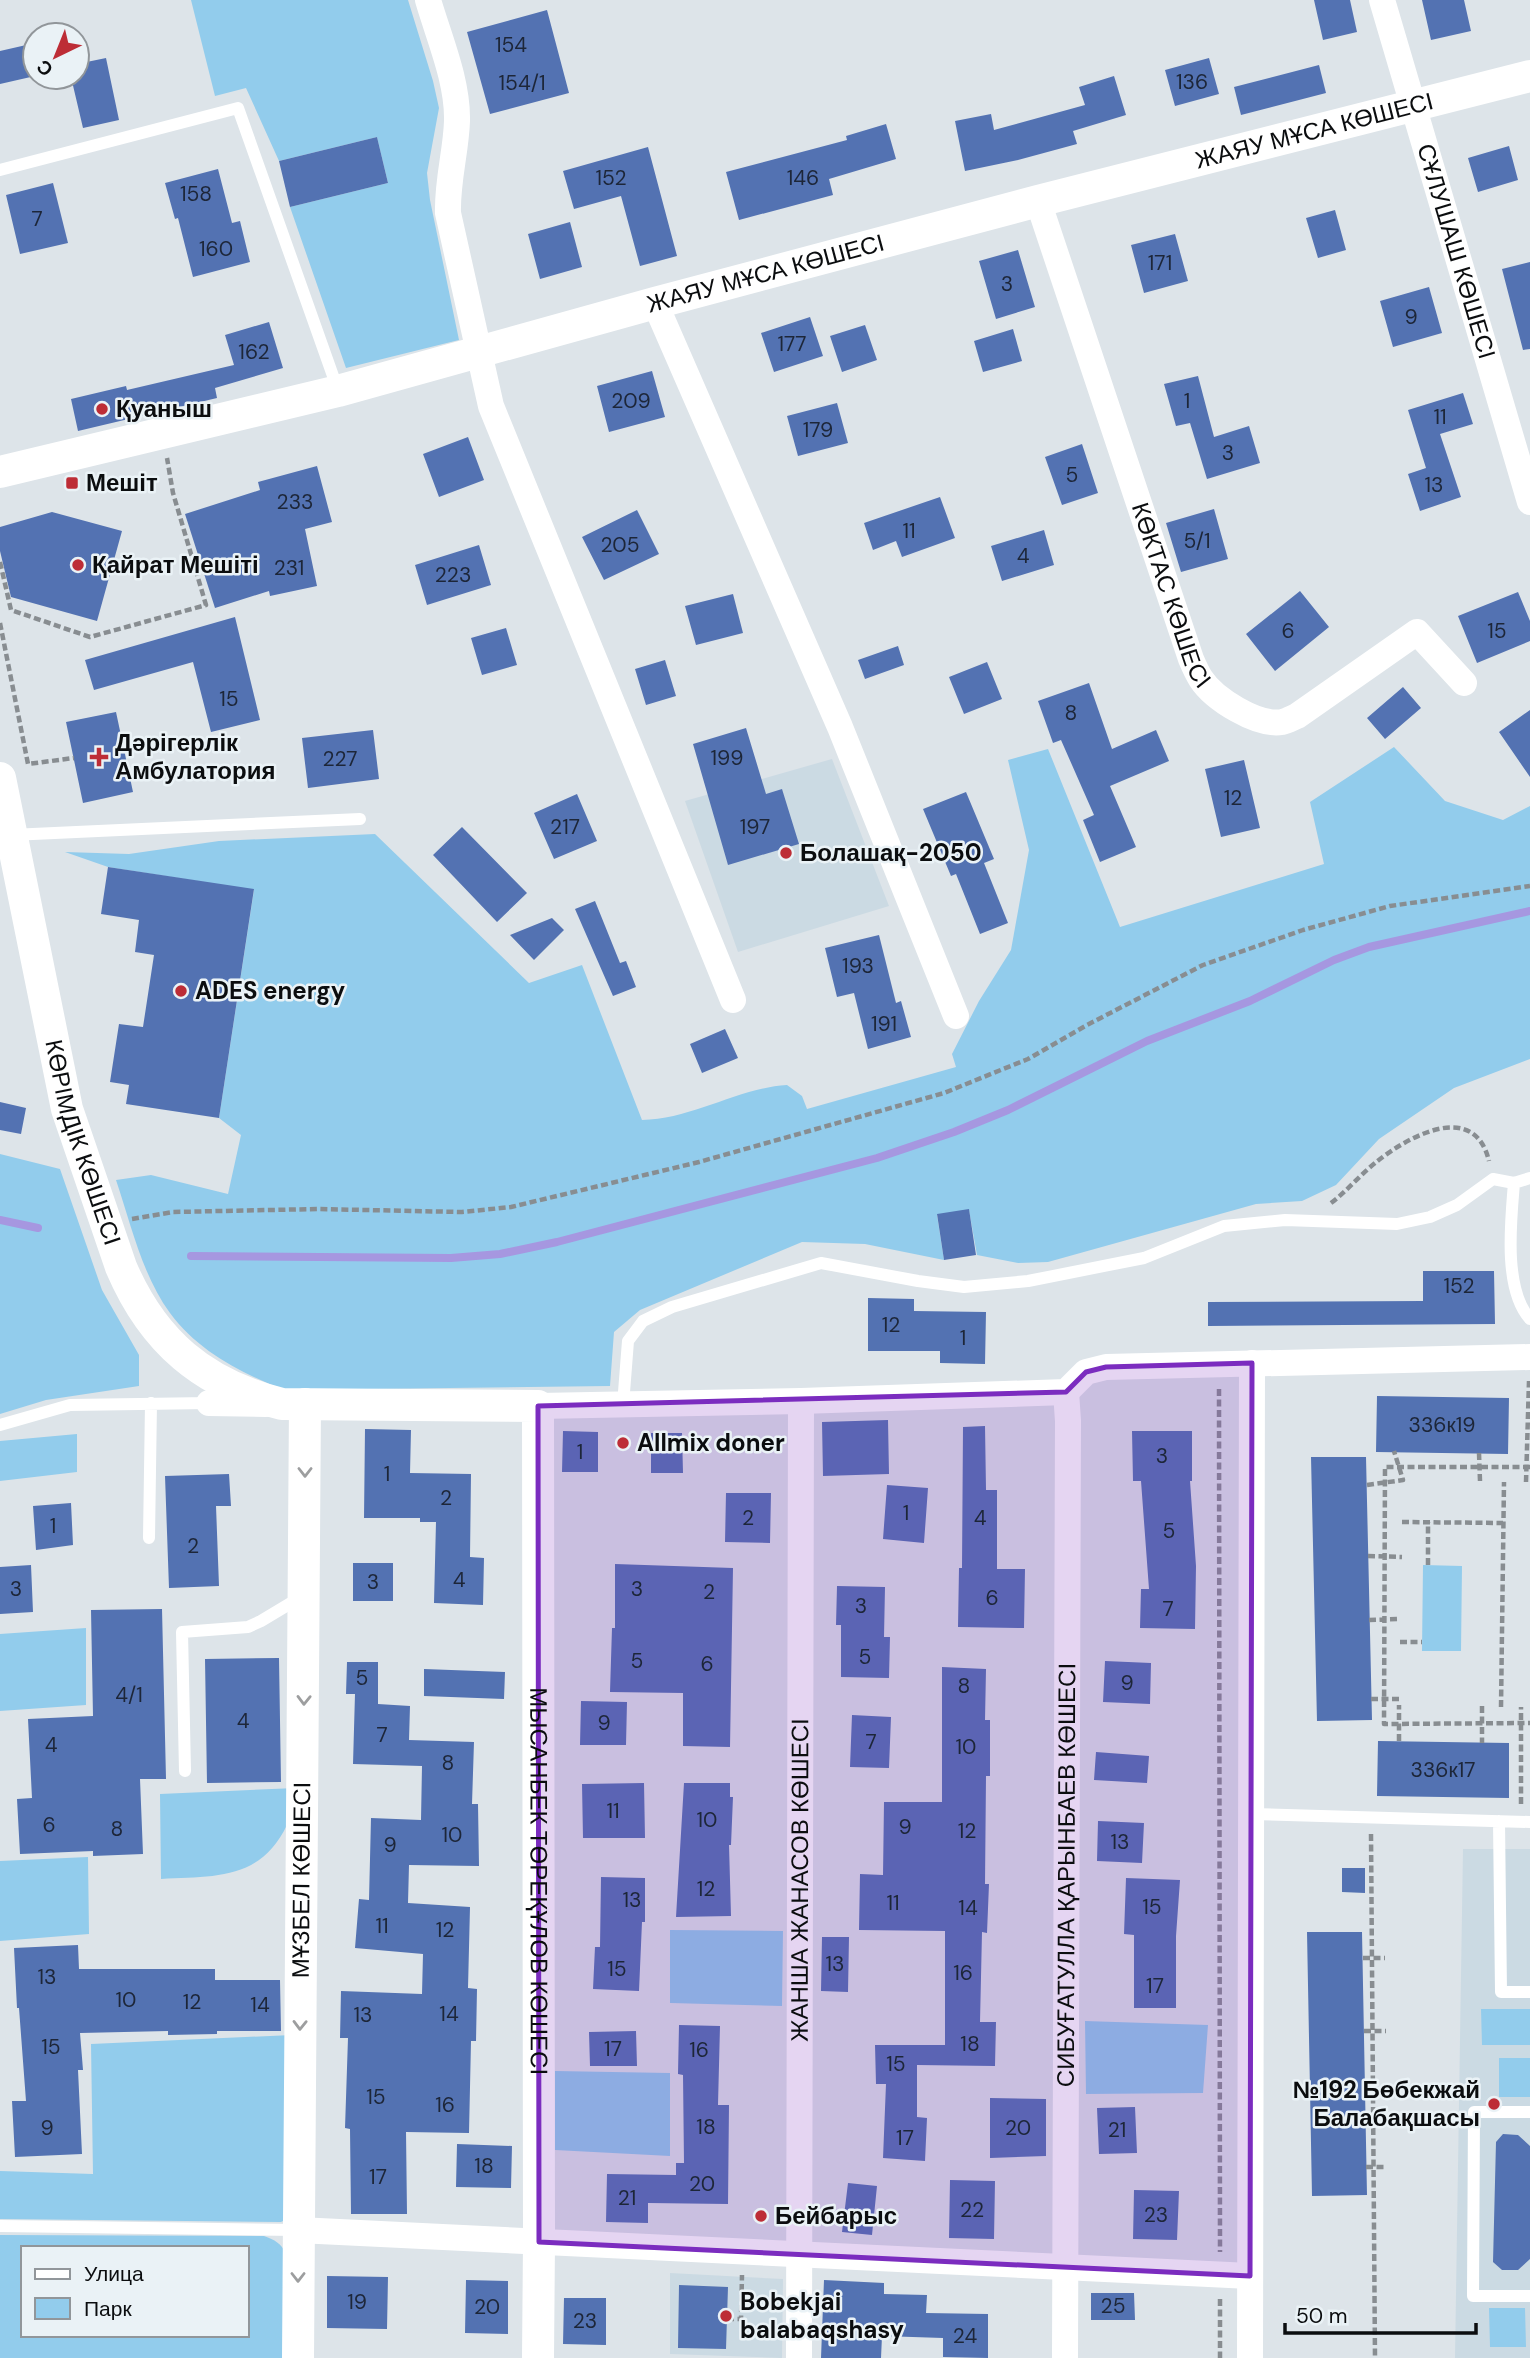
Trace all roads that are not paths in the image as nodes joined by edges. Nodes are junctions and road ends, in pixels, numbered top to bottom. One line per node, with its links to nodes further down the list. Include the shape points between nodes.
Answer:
1 (428, 0): 8 (street, via 454,90 457,121 448,213)
2 (1382, 0): 4 (street, СҰЛУШАШ КӨШЕСІ)
3 (1530, 76): 4 (street, ЖАЯУ МҰСА КӨШЕСІ)
4 (1412, 106): 6 (street, ЖАЯУ МҰСА КӨШЕСІ); 11 (street, СҰЛУШАШ КӨШЕСІ)
5 (0, 170): 9 (lane, via 238,108)
6 (1038, 201): 7 (street, ЖАЯУ МҰСА КӨШЕСІ); 12 (street, КӨКТАС КӨШЕСІ, via 1191,659 1214,695 1244,713 1282,722 1417,632)
7 (655, 303): 8 (street, ЖАЯУ МҰСА КӨШЕСІ); 17 (street, via 840,727)
8 (478, 353): 9 (street, ЖАЯУ МҰСА КӨШЕСІ); 16 (street, via 491,406)
9 (338, 391): 10 (street, ЖАЯУ МҰСА КӨШЕСІ)
10 (0, 472)
11 (1530, 502)
12 (1464, 683)
13 (0, 778): 15 (street, КӨРІМДІК КӨШЕСІ)
14 (360, 819): 15 (lane)
15 (12, 835): 23 (street, КӨРІМДІК КӨШЕСІ, via 67,1109 106,1224 132,1292 173,1347)
16 (733, 1000)
17 (956, 1016)
18 (1530, 1178): 19 (lane)
19 (1514, 1183): 20 (lane, via 1510,1236 1515,1284); 29 (lane, via 1493,1179 1457,1205 1398,1224 1285,1220 1224,1226 1144,1258 1028,1282 964,1287 821,1263 672,1307 643,1321 628,1341)
20 (1530, 1318)
21 (1530, 1357): 22 (street)
22 (1252, 1363): 24 (street, via 1105,1367 1086,1372); 35 (street)
23 (198, 1367): 27 (lane, via 212,1383); 28 (street, КӨРІМДІК КӨШЕСІ, via 251,1396)
24 (1066, 1392): 25 (street); 44 (street, СИБУҒАТУЛЛА ҚАРЫНБАЕВ КӨШЕСІ)
25 (801, 1401): 29 (street); 43 (street, ЖАНША ЖАНАСОВ КӨШЕСІ)
26 (151, 1403): 27 (lane); 31 (lane, via 69,1405); 32 (lane)
27 (209, 1403): 28 (street)
28 (294, 1404): 30 (street, КӨРІМДІК КӨШЕСІ); 33 (street, МҰЗБЕЛ КӨШЕСІ, one-way to 33)
29 (624, 1405): 30 (street)
30 (538, 1406): 42 (street, МЫСАНБЕК ТӨРЕҚҰЛОВ КӨШЕСІ)
31 (0, 1425)
32 (149, 1538)
33 (305, 1595): 34 (lane, via 248,1627 182,1632); 41 (street, МҰЗБЕЛ КӨШЕСІ, one-way to 41)
34 (185, 1771)
35 (1251, 1814): 36 (lane); 45 (street)
36 (1499, 1821): 37 (lane); 38 (lane, via 1501,1992)
37 (1525, 1822)
38 (1530, 1992)
39 (1530, 2112): 46 (lane, via 1474,2112 1473,2270 1473,2296)
40 (0, 2226): 41 (lane)
41 (298, 2230): 42 (street); 47 (street, МҰЗБЕЛ КӨШЕСІ, one-way to 47)
42 (539, 2242): 43 (street); 48 (street, МЫСАНБЕК ТӨРЕҚҰЛОВ КӨШЕСІ)
43 (800, 2253): 44 (street); 49 (street, ЖАНША ЖАНАСОВ КӨШЕСІ)
44 (1066, 2267): 45 (street); 50 (street, СИБУҒАТУЛЛА ҚАРЫНБАЕВ КӨШЕСІ)
45 (1250, 2276): 51 (street)
46 (1530, 2296)
47 (298, 2358)
48 (538, 2358)
49 (800, 2358)
50 (1065, 2358)
51 (1250, 2358)

